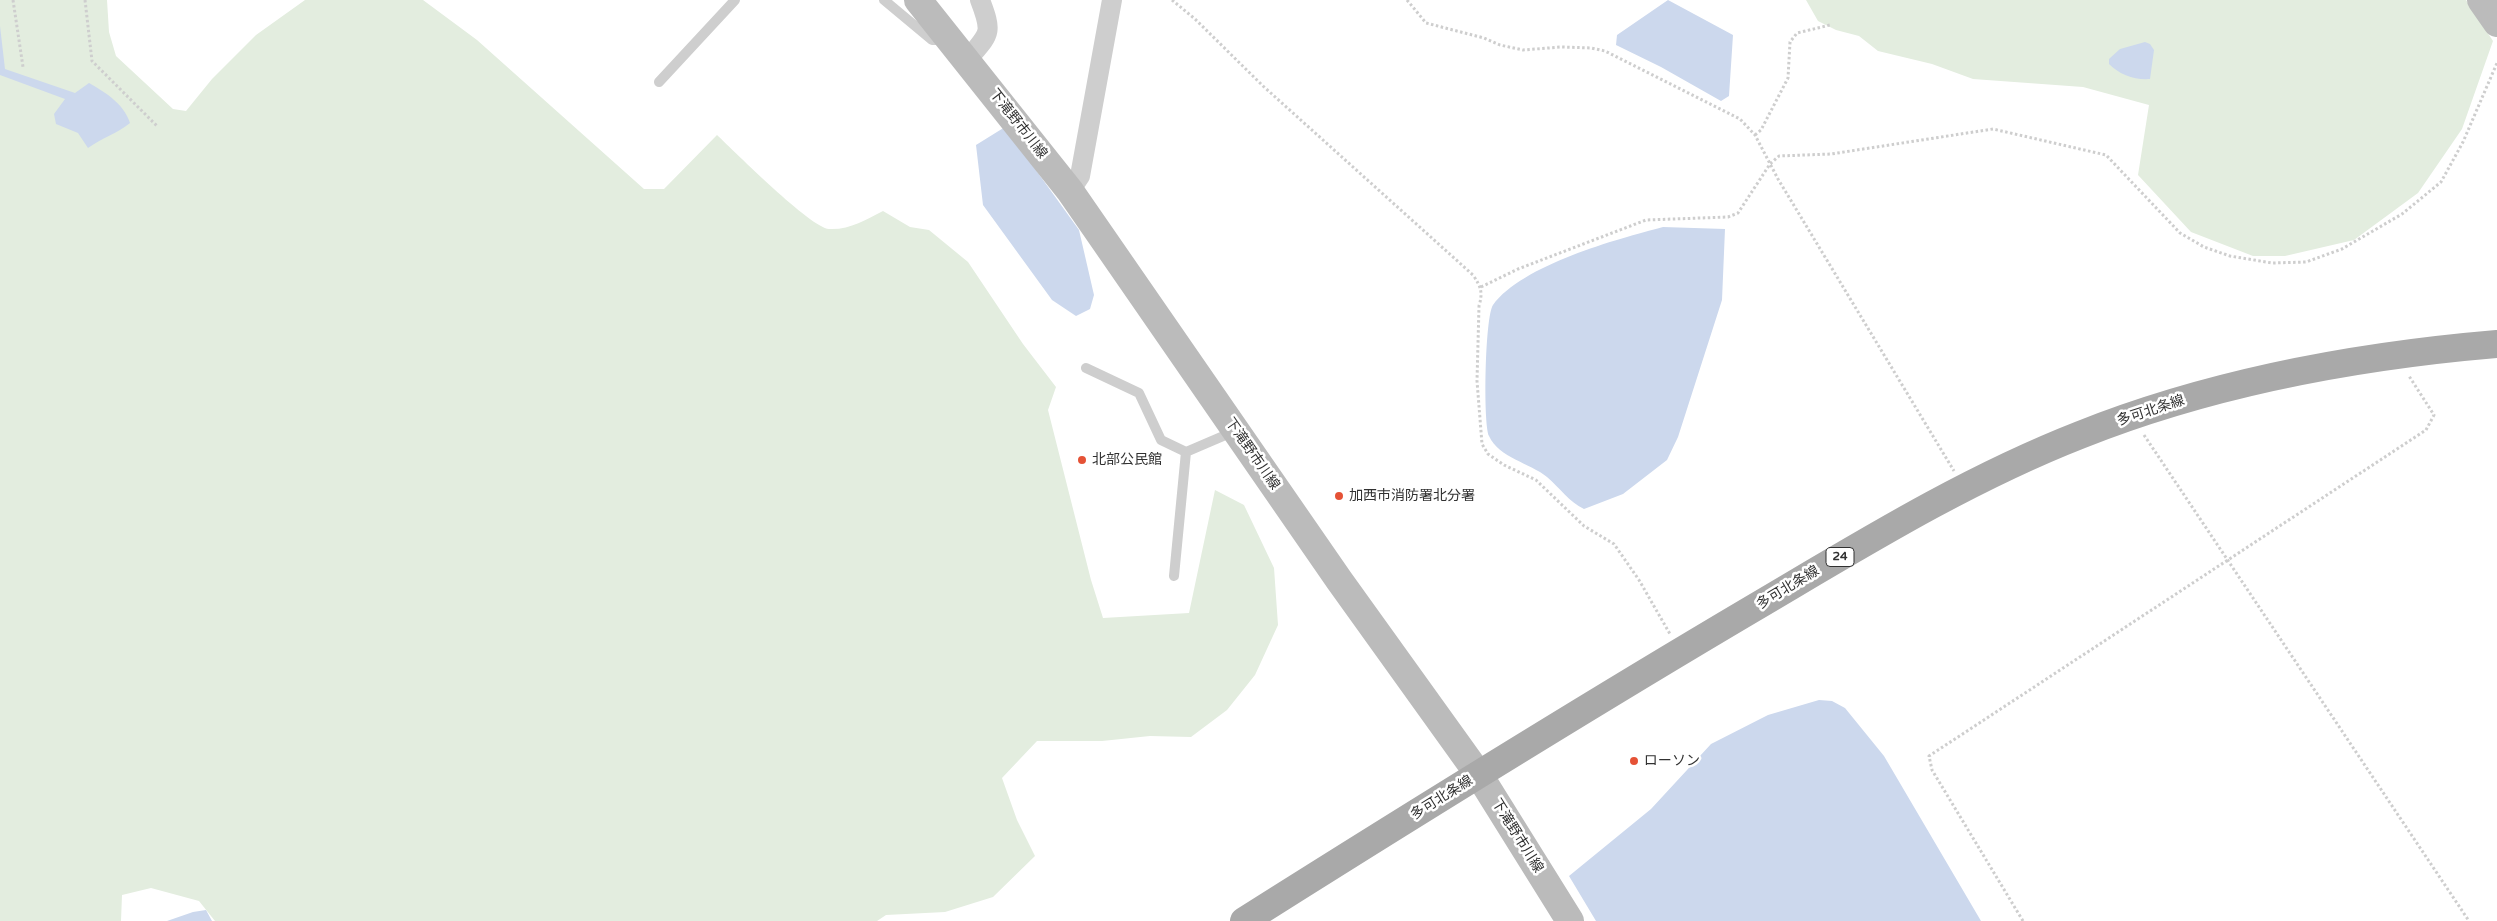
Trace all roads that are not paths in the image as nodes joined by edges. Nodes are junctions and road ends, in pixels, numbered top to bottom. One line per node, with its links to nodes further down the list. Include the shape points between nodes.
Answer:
1 (735, 0): 9 (lane)
2 (884, 0): 8 (lane, via 932,40)
3 (918, 0): 8 (main road, 下滝野市川線)
4 (980, 0): 8 (street, via 989,25 986,37)
5 (1112, 0): 10 (street, via 1080,176)
6 (2481, 0): 7 (main road)
7 (2497, 23)
8 (959, 50): 10 (main road, 下滝野市川線)
9 (659, 82)
10 (1070, 191): 13 (main road, 下滝野市川線)
11 (2497, 344): 16 (main road, 多可北条線 / 24, via 2309,368 2207,393 2078,436 1964,488 1889,528)
12 (1086, 368): 14 (lane, via 1139,393 1161,440)
13 (1236, 431): 14 (lane); 16 (main road, 下滝野市川線)
14 (1186, 452): 15 (lane)
15 (1174, 576)
16 (1479, 775): 17 (main road, 多可北条線 / 24); 18 (main road, 下滝野市川線)
17 (1244, 921)
18 (1570, 921)

